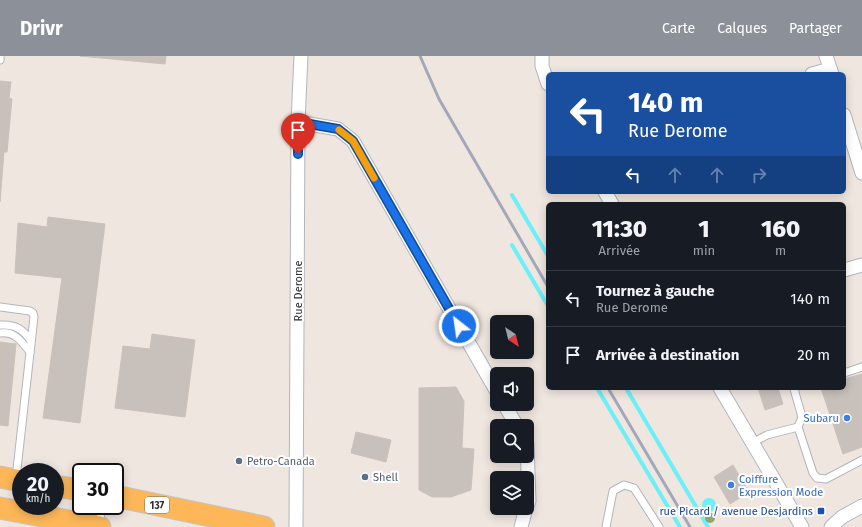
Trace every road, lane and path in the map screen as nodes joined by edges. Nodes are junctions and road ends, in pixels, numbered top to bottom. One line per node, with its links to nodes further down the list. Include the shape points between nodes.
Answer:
1 (0, 56): 5 (lane)
2 (301, 56): 9 (street, Rue Derome)
3 (542, 56): 7 (street)
4 (826, 56): 6 (street)
5 (0, 60)
6 (831, 71)
7 (546, 78)
8 (846, 121): 10 (street)
9 (298, 122): 20 (street, via 338,129 353,141); 34 (street, Rue Derome)
10 (862, 173)
11 (862, 265): 12 (street)
12 (846, 269)
13 (0, 307): 16 (lane, via 33,313)
14 (0, 325): 16 (lane, via 17,326)
15 (0, 333): 17 (lane, via 18,337)
16 (31, 341): 17 (lane)
17 (30, 352): 26 (lane)
18 (862, 367): 19 (lane)
19 (846, 372)
20 (490, 380)
21 (721, 390): 24 (street)
22 (794, 390): 23 (lane, via 802,417)
23 (798, 427): 24 (lane); 25 (lane, via 818,479 830,477)
24 (752, 443): 38 (street)
25 (862, 460)
26 (14, 463)
27 (124, 498): 33 (main road, 137)
28 (862, 506): 39 (street)
29 (0, 508): 32 (main road)
30 (101, 515): 32 (lane)
31 (525, 515): 35 (street)
32 (99, 527)
33 (264, 527)
34 (296, 527)
35 (521, 527)
36 (606, 527): 37 (lane, via 613,491 624,485 634,488)
37 (659, 527)
38 (801, 527)
39 (830, 527)

